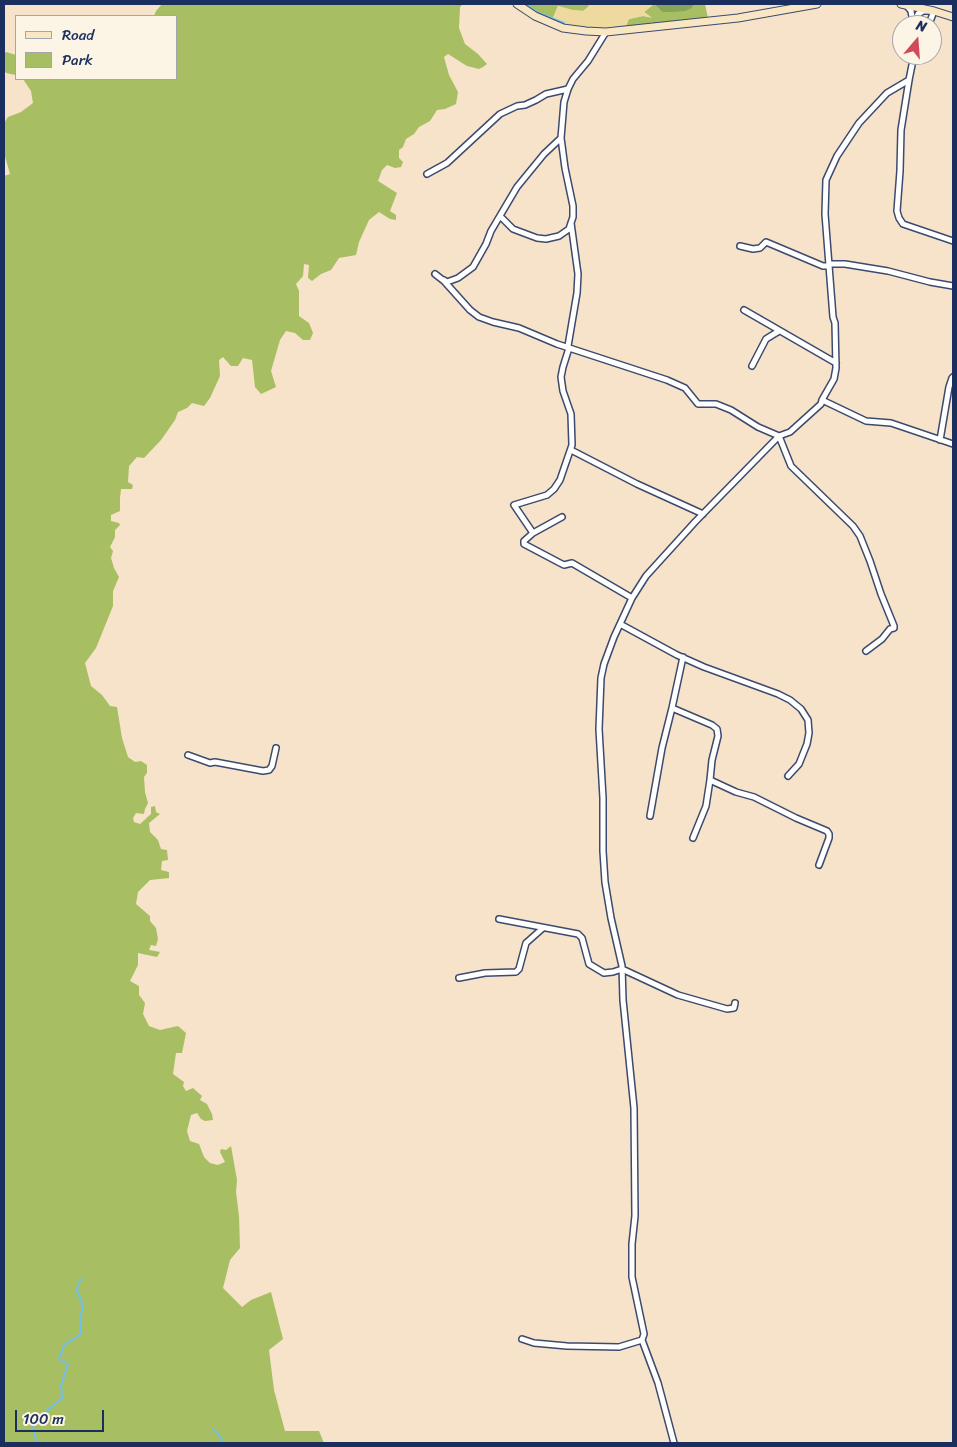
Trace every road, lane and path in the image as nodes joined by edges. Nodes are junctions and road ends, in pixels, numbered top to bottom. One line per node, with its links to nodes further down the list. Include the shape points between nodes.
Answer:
1 (517, 4): 9 (main road, via 534,16 563,28)
2 (817, 4): 9 (main road, via 738,18)
3 (905, 4): 4 (main road); 5 (street)
4 (934, 10): 6 (street); 7 (street); 8 (main road)
5 (912, 15)
6 (918, 15)
7 (932, 15)
8 (953, 17)
9 (606, 32): 12 (street)
10 (912, 65): 11 (street)
11 (908, 80): 17 (street, via 901,130 897,211 903,224); 19 (street, via 887,93 859,123 831,166 826,180 825,214)
12 (568, 90): 13 (street); 14 (street, via 546,94 500,114 452,159)
13 (561, 138): 15 (street, via 526,175); 16 (street, via 574,206)
14 (427, 174)
15 (501, 217): 16 (street, via 513,229 546,239 559,236); 23 (street, via 467,273 447,282 435,274 479,317 519,328)
16 (571, 223): 23 (street, via 578,274)
17 (953, 241)
18 (740, 246): 19 (street, via 760,248 766,242 823,266)
19 (830, 264): 20 (street, via 888,271); 24 (street)
20 (953, 286)
21 (744, 310): 22 (street)
22 (779, 331): 24 (street); 25 (street, via 766,339)
23 (569, 348): 28 (street, via 667,380 685,388 698,404 716,404); 31 (street, via 561,377 573,427)
24 (836, 363): 27 (street, via 834,379)
25 (752, 366)
26 (953, 377): 29 (street)
27 (822, 400): 28 (street, via 790,432); 29 (street, via 866,421 891,423)
28 (779, 436): 32 (street); 37 (street, via 791,466 860,536 894,626)
29 (940, 440): 30 (street)
30 (953, 444)
31 (571, 450): 32 (street); 34 (street, via 554,489 514,505)
32 (703, 514): 35 (street, via 646,576)
33 (562, 517): 34 (street)
34 (533, 533): 35 (street, via 524,541 527,547 564,565 572,564)
35 (632, 598): 36 (street)
36 (620, 624): 38 (street); 49 (street, via 600,678 599,729 605,882)
37 (866, 651)
38 (683, 657): 39 (street); 42 (street, via 778,694 800,709 808,720 807,744 799,764)
39 (672, 708): 43 (street, via 717,729); 44 (street)
40 (276, 748): 41 (street, via 272,766 263,771 210,763)
41 (188, 755)
42 (788, 776)
43 (710, 780): 45 (street, via 706,806); 46 (street, via 827,831 829,838)
44 (650, 816)
45 (693, 838)
46 (819, 865)
47 (499, 919): 48 (street)
48 (543, 928): 49 (street, via 578,934 589,964 600,971 608,973); 50 (street, via 526,943 516,972)
49 (622, 969): 51 (street, via 678,995 727,1009 734,1008); 53 (street, via 634,1108 632,1277 644,1334)
50 (459, 978)
51 (735, 1003)
52 (522, 1339): 53 (street, via 577,1347 619,1347)
53 (642, 1340): 54 (street, via 658,1383)
54 (674, 1443)

